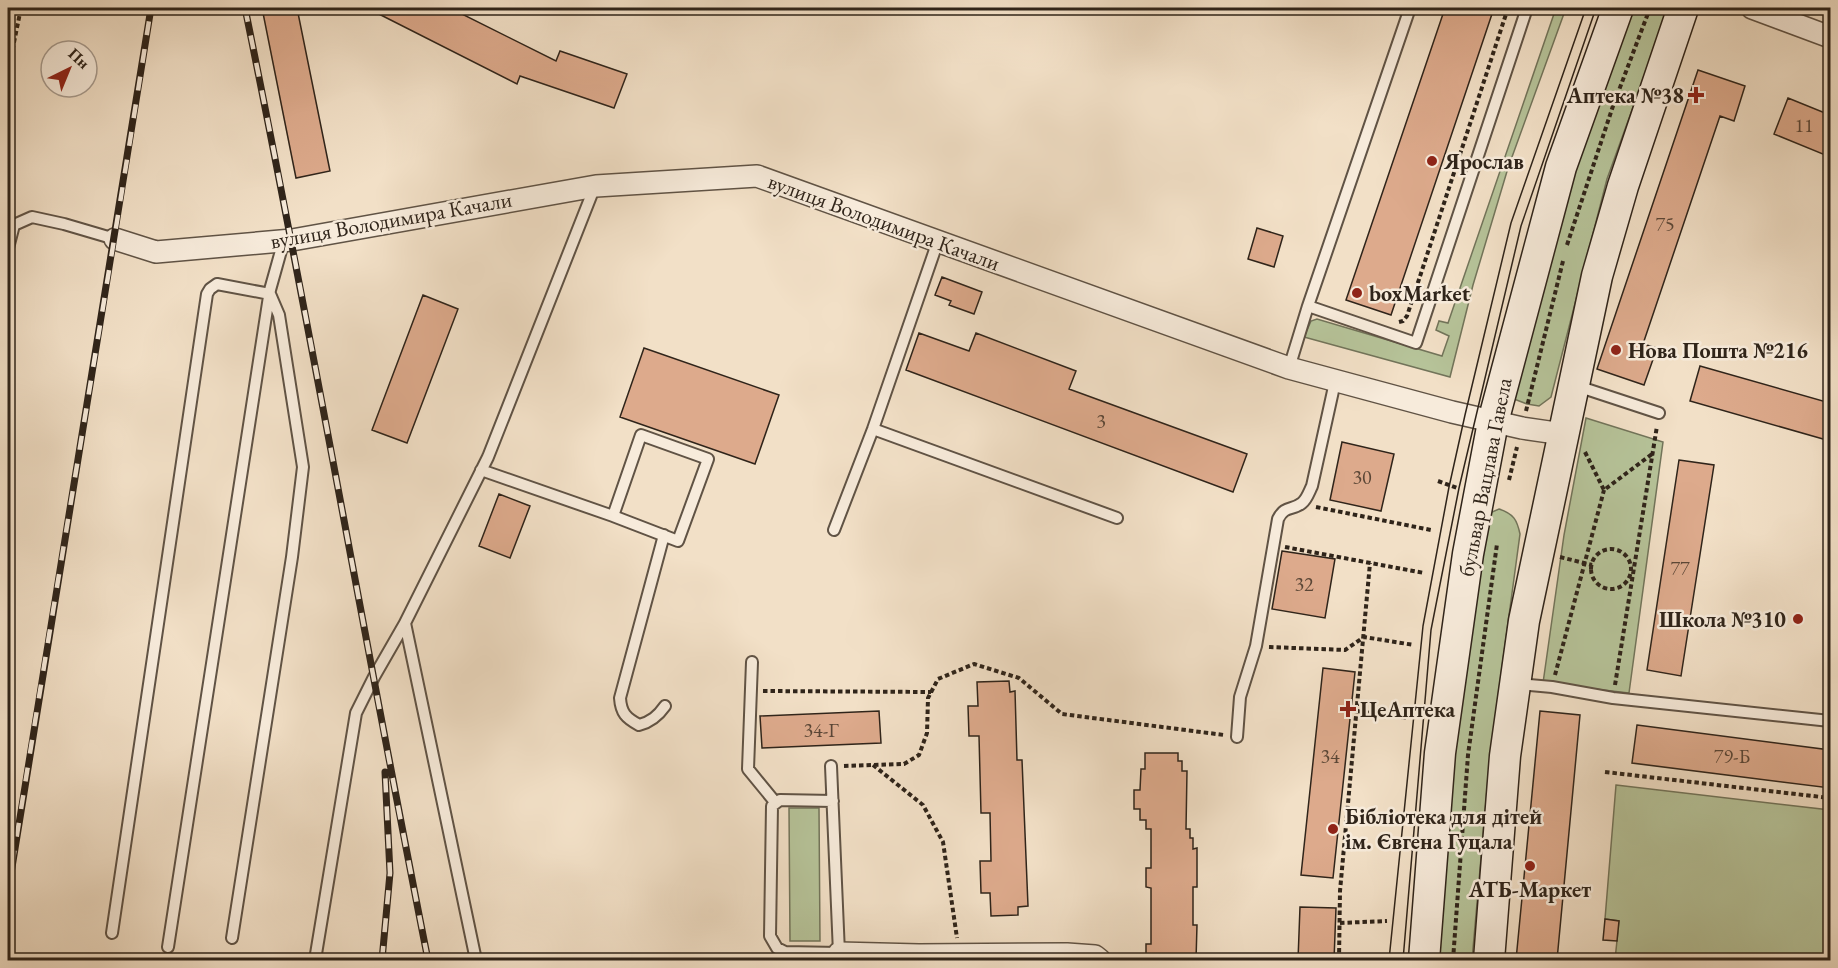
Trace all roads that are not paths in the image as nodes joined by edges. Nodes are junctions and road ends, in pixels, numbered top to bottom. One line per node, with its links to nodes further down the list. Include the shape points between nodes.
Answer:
1 (1410, 8): 13 (lane)
2 (1527, 8): 13 (lane, via 1416,343)
3 (1618, 8): 18 (main road, бульвар Вацлава Гавела, via 1561,167)
4 (1683, 8): 16 (main road, via 1623,186 1597,276)
5 (1752, 8): 6 (street)
6 (1830, 38)
7 (596, 186): 9 (street, вулиця Володимира Качали); 10 (street, вулиця Володимира Качали, via 757,176); 21 (lane)
8 (115, 239): 9 (street, вулиця Володимира Качали, via 156,252); 11 (lane, via 32,217 14,225)
9 (284, 240): 12 (lane)
10 (938, 241): 14 (street, вулиця Володимира Качали); 19 (lane)
11 (8, 248)
12 (270, 294): 35 (lane, via 217,284 207,294); 36 (lane, via 279,315 303,467); 37 (lane)
13 (1308, 306): 14 (lane)
14 (1289, 368): 15 (street, вулиця Володимира Качали)
15 (1335, 382): 18 (street, вулиця Володимира Качали); 31 (lane, via 1312,486 1301,504 1280,514 1256,646 1240,697)
16 (1573, 385): 17 (lane); 20 (main road)
17 (1659, 413)
18 (1493, 422): 20 (street, вулиця Володимира Качали); 43 (main road, бульвар Вацлава Гавела, via 1468,554 1440,753)
19 (873, 429): 23 (lane); 24 (lane)
20 (1572, 438): 28 (main road, via 1524,621)
21 (481, 470): 22 (lane); 26 (lane)
22 (613, 516): 25 (lane); 25 (lane, via 641,435 708,459 678,541)
23 (1117, 518)
24 (834, 530)
25 (664, 535): 29 (lane, via 620,707 626,718 639,725 648,723)
26 (405, 623): 40 (lane, via 356,713); 41 (lane)
27 (752, 662): 34 (lane, via 748,769)
28 (1516, 684): 30 (lane); 44 (main road, via 1505,756)
29 (665, 706)
30 (1830, 722)
31 (1237, 737)
32 (831, 766): 33 (lane)
33 (833, 801): 34 (lane); 38 (lane)
34 (775, 802): 38 (lane, via 771,810 770,936 777,948 786,952)
35 (112, 933)
36 (232, 938)
37 (168, 947)
38 (839, 953): 39 (street)
39 (920, 958): 42 (street, via 1067,954 1095,956)
40 (315, 960)
41 (476, 960)
42 (1100, 960)
43 (1424, 960)
44 (1489, 960)

